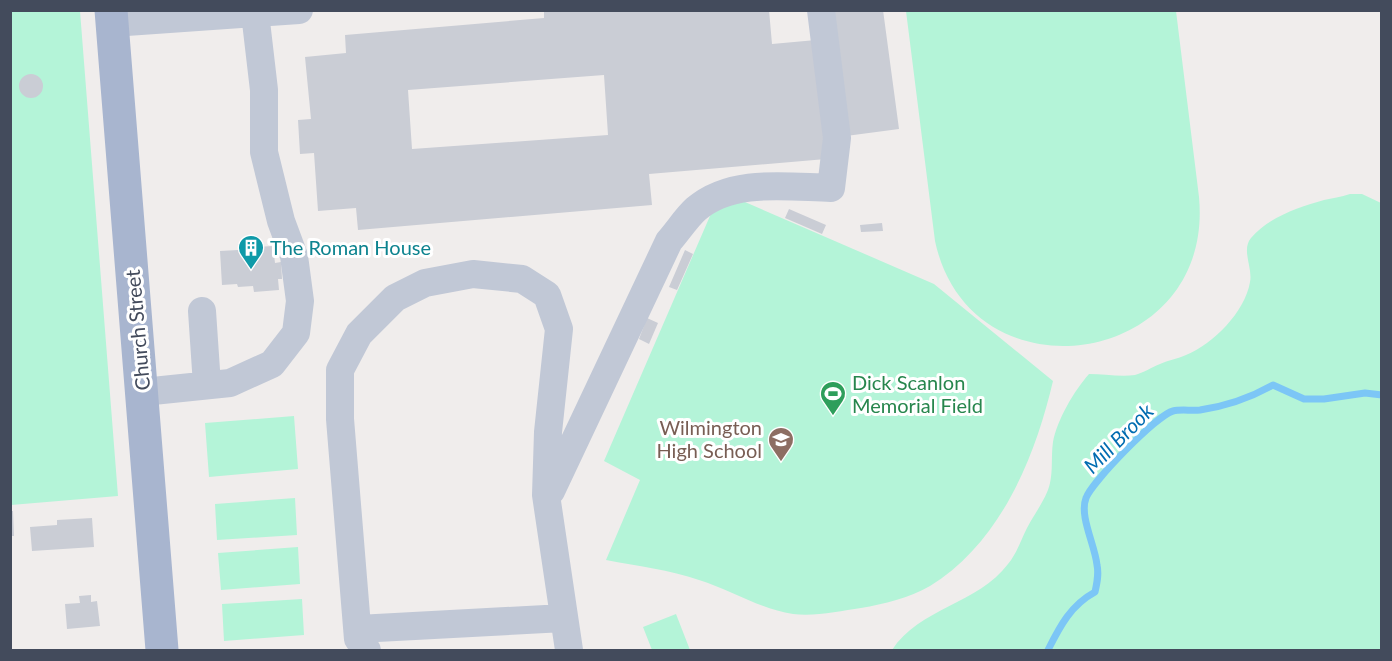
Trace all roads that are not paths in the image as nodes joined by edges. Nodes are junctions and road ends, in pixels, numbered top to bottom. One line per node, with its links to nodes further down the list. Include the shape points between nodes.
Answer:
1 (299, 10): 3 (lane)
2 (822, 10): 8 (lane, via 837,138 831,188 750,186 714,197 696,210 669,241)
3 (255, 13): 4 (lane); 6 (lane, via 264,90 264,152 294,256 300,301 296,333 272,364 230,383)
4 (112, 17): 7 (main road, Church Street)
5 (202, 311): 6 (lane)
6 (207, 386): 7 (lane)
7 (143, 392): 11 (main road, Church Street)
8 (547, 499): 9 (lane); 10 (lane, via 548,432 559,329 547,295 522,279 473,274 425,283 394,298 359,334 340,370 340,419)
9 (564, 618): 10 (lane); 12 (lane)
10 (362, 640)
11 (162, 651)
12 (569, 651)

